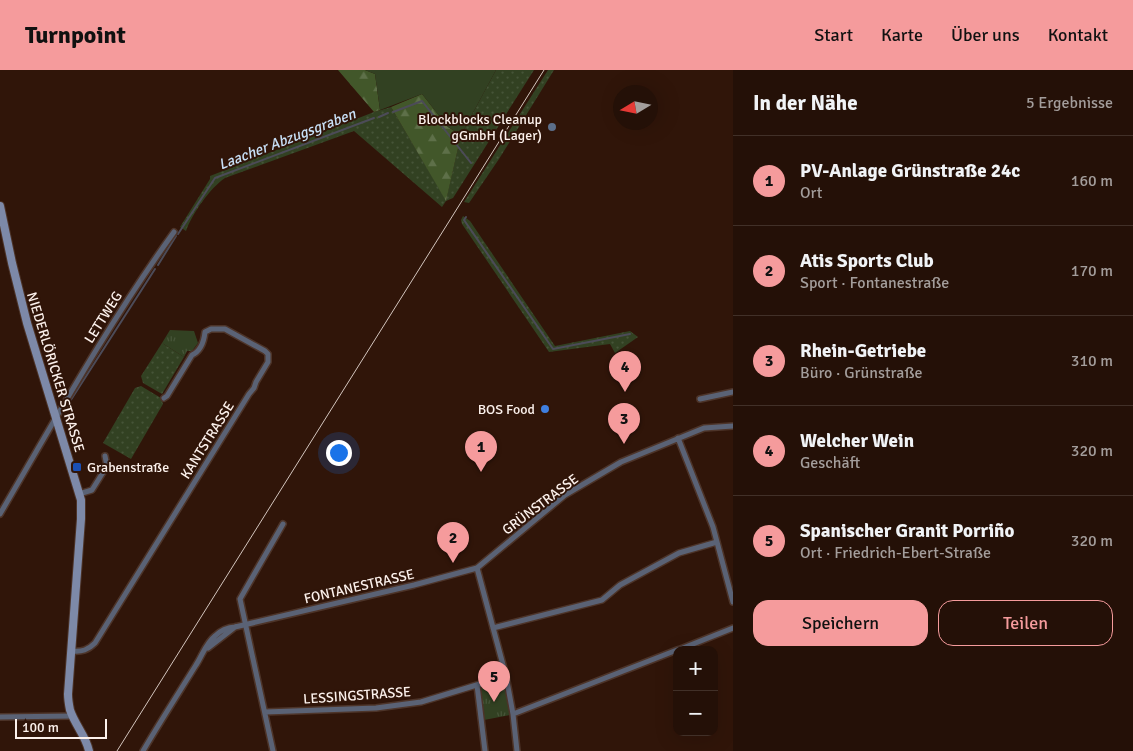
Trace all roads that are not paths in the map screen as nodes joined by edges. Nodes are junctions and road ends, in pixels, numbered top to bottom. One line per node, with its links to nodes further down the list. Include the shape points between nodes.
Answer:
1 (0, 206): 3 (main road, NIEDERLÖRICKER STRASSE)
2 (174, 232): 7 (street, LETTWEG, via 113,321)
3 (4, 246): 7 (main road, NIEDERLÖRICKER STRASSE)
4 (733, 392): 6 (street)
5 (164, 398): 21 (street, KANTSTRASSE, via 204,342 205,332 212,329 225,329 268,354 268,362 254,388 95,643 86,650)
6 (700, 399)
7 (56, 416): 11 (main road, NIEDERLÖRICKER STRASSE); 12 (street)
8 (733, 426): 9 (street, GRÜNSTRASSE, via 704,428)
9 (678, 438): 14 (street); 15 (street, GRÜNSTRASSE, via 621,462 566,495)
10 (105, 456): 11 (street, via 107,466 93,488)
11 (79, 494): 21 (main road, NIEDERLÖRICKER STRASSE, via 81,519)
12 (0, 514)
13 (283, 524): 17 (street, via 240,599)
14 (717, 542): 16 (street); 18 (street, via 679,553 620,585 602,600)
15 (477, 568): 17 (street, FONTANESTRASSE); 18 (street)
16 (733, 602)
17 (246, 624): 25 (street); 30 (street, FONTANESTRASSE, via 230,627 214,636)
18 (494, 628): 23 (street)
19 (733, 628): 20 (street)
20 (687, 646)
21 (72, 651): 27 (main road, NIEDERLÖRICKER STRASSE, via 68,694)
22 (673, 652): 26 (street)
23 (506, 676): 24 (street, LESSINGSTRASSE); 26 (street)
24 (477, 685): 25 (street, LESSINGSTRASSE, via 421,702 394,706); 32 (street)
25 (265, 712): 31 (street)
26 (513, 714): 33 (street)
27 (72, 716): 28 (street); 29 (main road, NIEDERLÖRICKER STRASSE)
28 (0, 717)
29 (89, 751)
30 (143, 751)
31 (273, 751)
32 (485, 751)
33 (517, 751)

